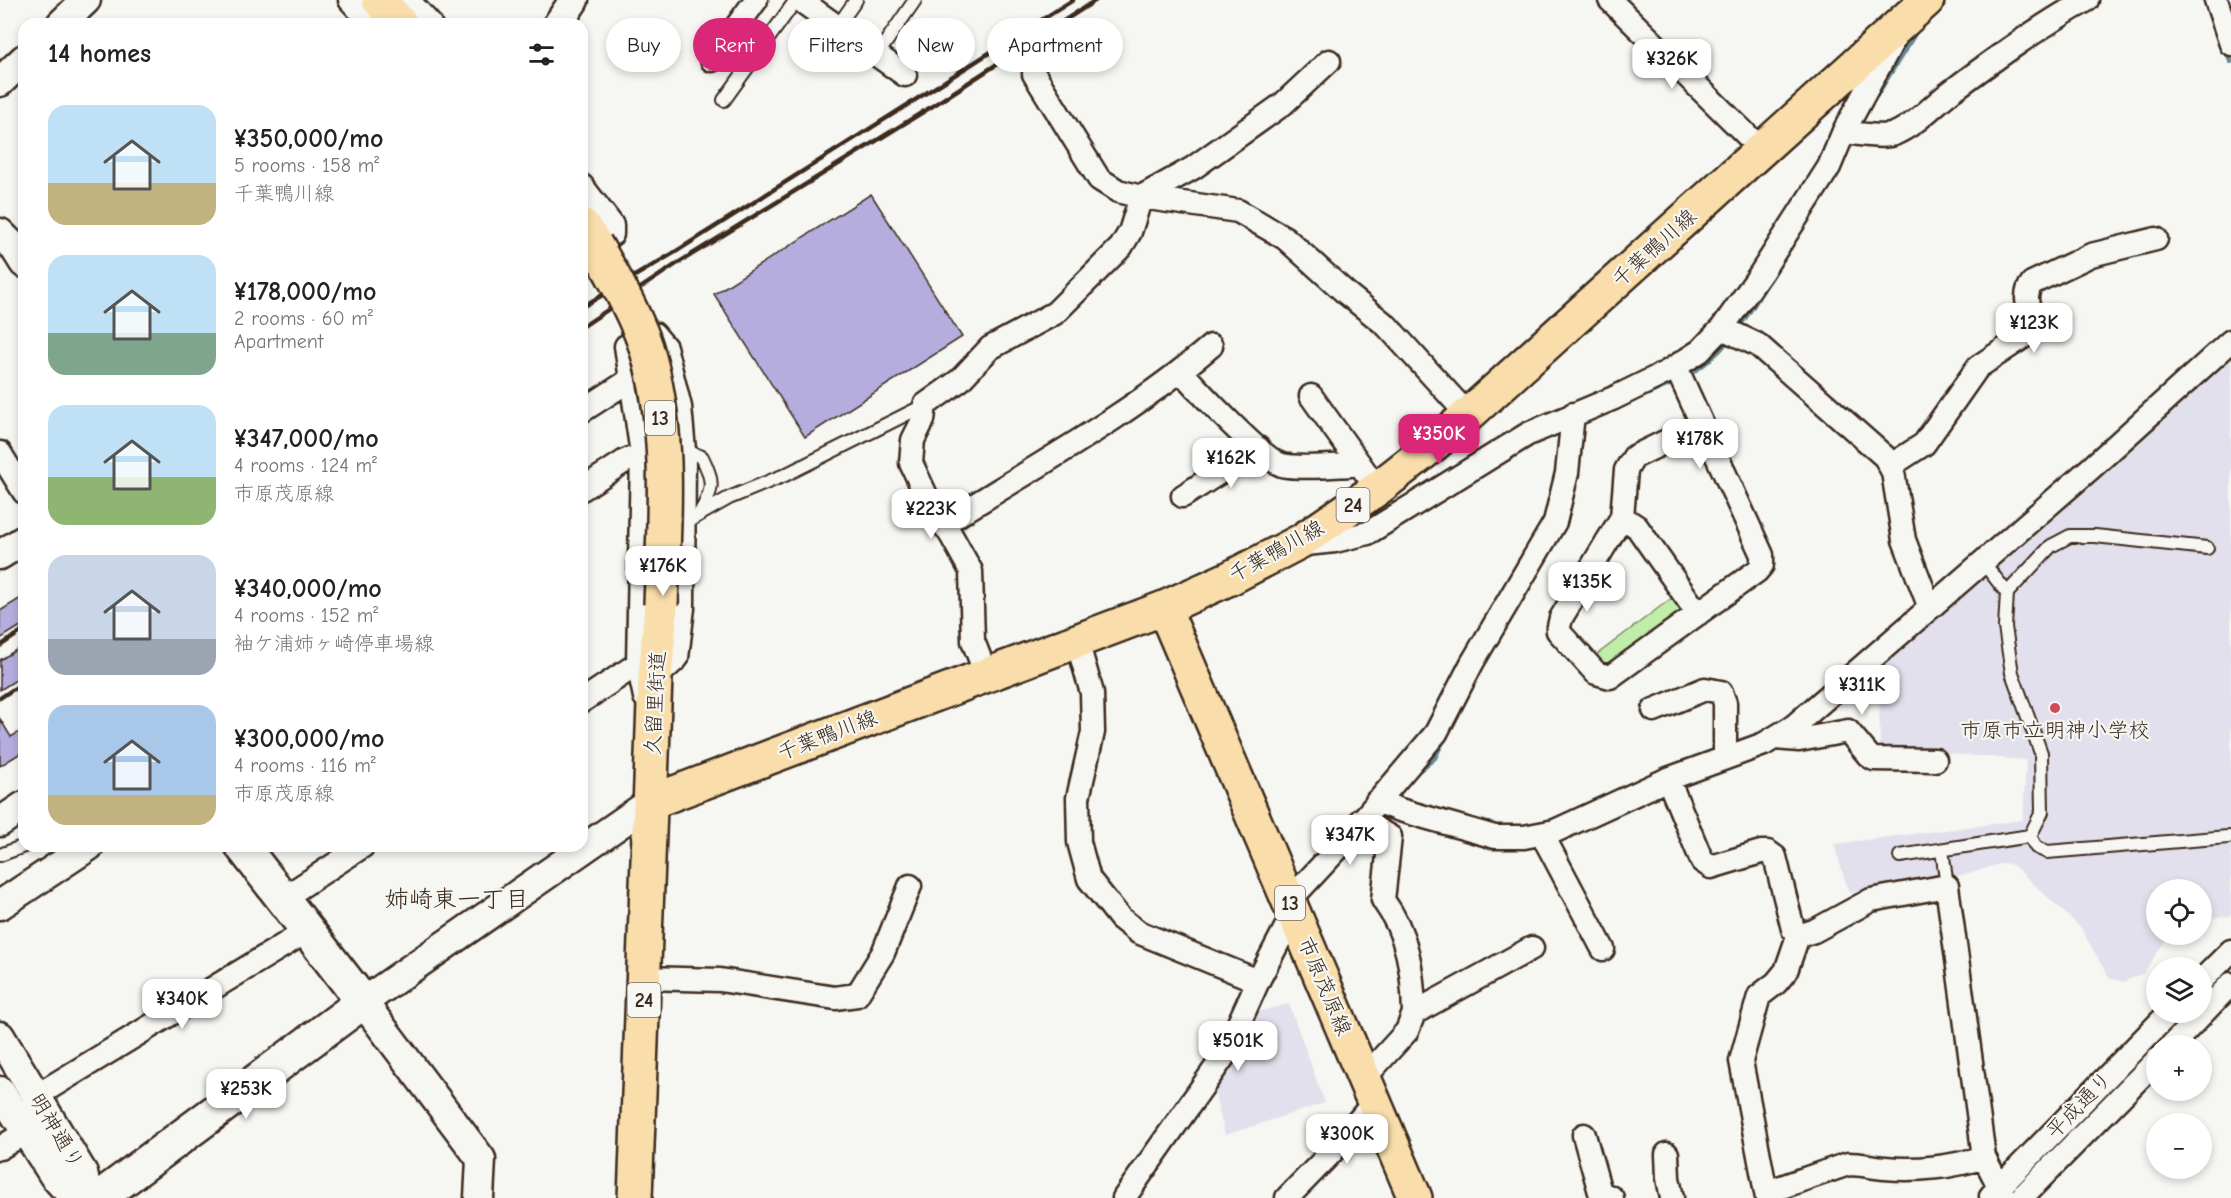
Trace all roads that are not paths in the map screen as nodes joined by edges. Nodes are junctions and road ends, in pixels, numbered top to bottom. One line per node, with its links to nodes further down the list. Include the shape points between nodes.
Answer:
1 (86, 0): 14 (street)
2 (350, 0): 15 (street)
3 (379, 0): 16 (main road)
4 (408, 0): 17 (street)
5 (574, 0): 18 (street)
6 (756, 0): 19 (street)
7 (798, 0): 20 (street); 31 (lane)
8 (856, 0): 21 (lane)
9 (915, 0): 24 (lane)
10 (1610, 0): 33 (street)
11 (1927, 0): 22 (main road, 千葉鴨川線 / 24)
12 (2087, 0): 32 (street, via 2008,49 1907,127 1891,135)
13 (2216, 0): 23 (street)
14 (67, 18)
15 (366, 18)
16 (396, 18)
17 (424, 18)
18 (562, 18)
19 (743, 18)
20 (824, 18)
21 (843, 18)
22 (1902, 23): 32 (street); 33 (main road, 千葉鴨川線 / 24)
23 (2231, 44)
24 (884, 45)
25 (884, 60): 29 (street)
26 (1329, 61): 35 (street, via 1283,104 1193,168)
27 (18, 65): 30 (street)
28 (1034, 74): 35 (street, via 1099,179 1118,191)
29 (905, 75)
30 (0, 82)
31 (724, 100)
32 (1844, 131): 38 (street, via 1829,167)
33 (1762, 150): 48 (main road, 千葉鴨川線 / 24)
34 (588, 194): 37 (street, via 612,225 612,234)
35 (1141, 197): 45 (street, via 1121,247 1055,313 990,348 960,380); 48 (street, via 1238,211 1285,238 1387,326)
36 (2156, 239): 53 (street, via 2091,255 2032,283 2026,298 2035,328 1978,367 1924,444)
37 (589, 241): 71 (main road, 久留里街道 / 13, bridge, via 602,255 645,344 663,442 661,605)
38 (1722, 328): 41 (street, via 1700,351); 53 (street, via 1758,345 1855,428)
39 (2231, 341): 65 (street)
40 (1211, 346): 42 (street)
41 (1676, 367): 47 (street); 49 (street)
42 (1181, 371): 50 (street); 60 (street, via 1137,403)
43 (630, 380): 46 (street); 52 (street); 59 (street, via 626,346 654,334 665,347 680,407)
44 (1311, 396): 54 (street)
45 (925, 405): 59 (lane); 60 (street, via 924,420 913,440 911,463)
46 (588, 407)
47 (1574, 414): 61 (street, via 1528,434 1368,533 1335,542); 79 (street, via 1567,473 1555,522 1472,663 1436,733)
48 (1468, 416): 54 (main road, 千葉鴨川線 / 24)
49 (1701, 424): 58 (street, via 1634,457 1626,470); 69 (street, via 1762,555 1762,565)
50 (1258, 448): 54 (street, via 1285,466 1351,465); 57 (street)
51 (0, 453): 55 (street)
52 (642, 454): 56 (street); 71 (street)
53 (1890, 466): 68 (street, via 1904,540)
54 (1368, 476): 61 (main road, 千葉鴨川線 / 24)
55 (18, 482)
56 (588, 485)
57 (1183, 496)
58 (1622, 517): 69 (street, via 1637,527); 69 (street, via 1561,618 1558,631 1596,673 1610,677)
59 (692, 519): 71 (street, via 677,658)
60 (944, 524): 72 (street, via 971,571 972,641)
61 (1301, 541): 67 (main road, 千葉鴨川線 / 24)
62 (18, 544): 64 (street)
63 (2207, 548): 66 (lane, via 2070,536 2051,546)
64 (0, 555)
65 (1983, 562): 66 (lane); 68 (street)
66 (2007, 593): 85 (lane, via 2005,627 2012,674 2041,753 2042,812)
67 (1164, 608): 70 (main road, 千葉鴨川線 / 24); 100 (main road, 市原茂原線 / 13)
68 (1930, 608): 75 (street, via 1794,726)
69 (1698, 614)
70 (1077, 641): 72 (main road, 千葉鴨川線 / 24); 108 (street, via 1092,693 1093,732 1078,798 1079,842 1089,879 1120,918 1138,932)
71 (650, 664): 73 (street); 80 (main road, 久留里街道 / 13)
72 (986, 674): 80 (main road, 千葉鴨川線 / 24)
73 (588, 698)
74 (1654, 710): 76 (street, via 1705,689 1721,692 1725,703)
75 (1775, 738): 76 (street); 77 (street, via 1799,740 1848,731 1874,759)
76 (1725, 758): 78 (street)
77 (1935, 760)
78 (1668, 779): 84 (street); 102 (street, via 1702,861 1711,867 1761,852 1775,857)
79 (1377, 801): 82 (street); 84 (street, via 1495,837)
80 (651, 802): 87 (street); 107 (main road, 久留里街道 / 24)
81 (18, 810): 83 (street)
82 (1361, 820): 100 (street); 111 (street, via 1390,837 1383,900 1396,917 1410,960)
83 (0, 822)
84 (1542, 834): 104 (street)
85 (2030, 836): 86 (lane, via 2036,847 2047,852); 89 (lane)
86 (2228, 837)
87 (588, 846)
88 (18, 848): 94 (lane)
89 (1942, 850): 95 (lane); 97 (lane)
90 (80, 852): 99 (street)
91 (247, 852): 98 (main road)
92 (354, 852): 98 (street)
93 (579, 852): 110 (street)
94 (0, 855)
95 (1900, 856)
96 (910, 886): 107 (street, via 884,953 857,995 835,998 720,980)
97 (1947, 886): 102 (street, via 1871,900); 125 (street)
98 (282, 899): 101 (main road)
99 (2, 902)
100 (1291, 906): 108 (street); 117 (main road, 市原茂原線 / 13)
101 (307, 931): 110 (main road); 120 (street)
102 (1798, 936): 127 (street, via 1786,971 1759,996 1741,1061)
103 (1532, 948): 111 (street)
104 (1603, 949)
105 (2231, 951): 106 (street)
106 (2212, 970)
107 (645, 978): 132 (main road, 久留里街道 / 24)
108 (1258, 981): 133 (street, via 1224,1056)
109 (2231, 984): 113 (street)
110 (363, 1002): 130 (main road); 131 (street, via 481,1159)
111 (1414, 1013): 117 (street)
112 (2159, 1023): 116 (street, 平成通り)
113 (2182, 1035)
114 (0, 1036): 120 (street, 明神通り)
115 (2146, 1071): 118 (street, 平成通り)
116 (2110, 1074): 118 (street); 126 (street, 平成通り)
117 (1370, 1089): 134 (street, via 1331,1153); 135 (main road, 市原茂原線 / 13)
118 (2127, 1090): 138 (street, 平成通り)
119 (0, 1091): 121 (street, 明神通り)
120 (36, 1096): 129 (street, 明神通り, via 83,1173)
121 (26, 1132): 123 (street); 128 (street, 明神通り, via 54,1176)
122 (1584, 1135): 136 (street, via 1600,1192)
123 (0, 1148)
124 (1667, 1154): 137 (street)
125 (1984, 1157): 126 (street); 127 (street, via 1944,1166 1901,1169 1848,1164)
126 (1998, 1194)
127 (1767, 1195)
128 (80, 1198)
129 (88, 1198)
130 (99, 1198)
131 (479, 1198)
132 (635, 1198)
133 (1124, 1198)
134 (1287, 1198)
135 (1415, 1198)
136 (1612, 1198)
137 (1672, 1198)
138 (2021, 1198)

